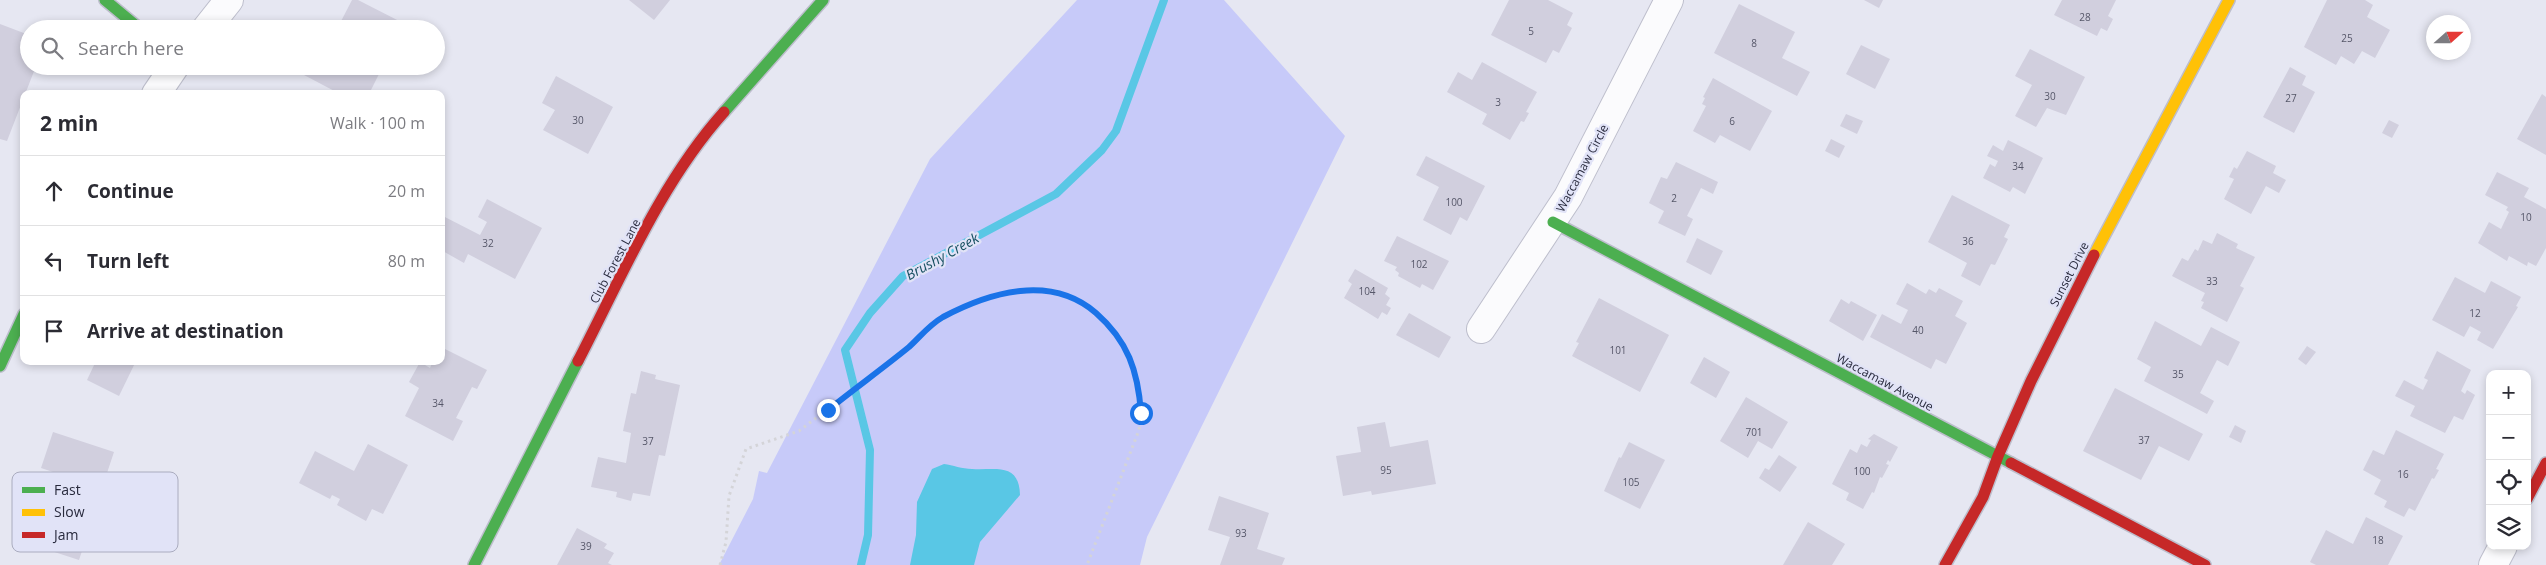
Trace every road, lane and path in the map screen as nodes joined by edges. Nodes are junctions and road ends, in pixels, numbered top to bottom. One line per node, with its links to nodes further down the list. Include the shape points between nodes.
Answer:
1 (105, 0): 6 (street)
2 (229, 0): 7 (street)
3 (823, 0): 18 (street, Club Forest Lane, via 706,133 674,180)
4 (1670, 0): 10 (street, Waccamaw Circle)
5 (2229, 0): 14 (street, Sunset Drive, via 2129,186 2031,382)
6 (129, 20)
7 (213, 20)
8 (169, 75): 9 (street)
9 (159, 90)
10 (1553, 222): 12 (street, Waccamaw Circle); 14 (street, Waccamaw Avenue)
11 (20, 323): 13 (street)
12 (1481, 329)
13 (0, 366)
14 (1998, 456): 21 (street, Sunset Drive, via 1983,497); 22 (street, Waccamaw Avenue)
15 (2546, 463): 16 (street)
16 (2531, 491)
17 (2501, 550): 23 (street)
18 (474, 565)
19 (720, 565): 20 (path, via 726,542 729,496 746,449 799,431 942,318 1000,295 1048,289 1065,294 1093,310 1114,329 1132,364 1140,397 1139,430)
20 (1086, 565)
21 (1945, 565)
22 (2205, 565)
23 (2493, 565)

